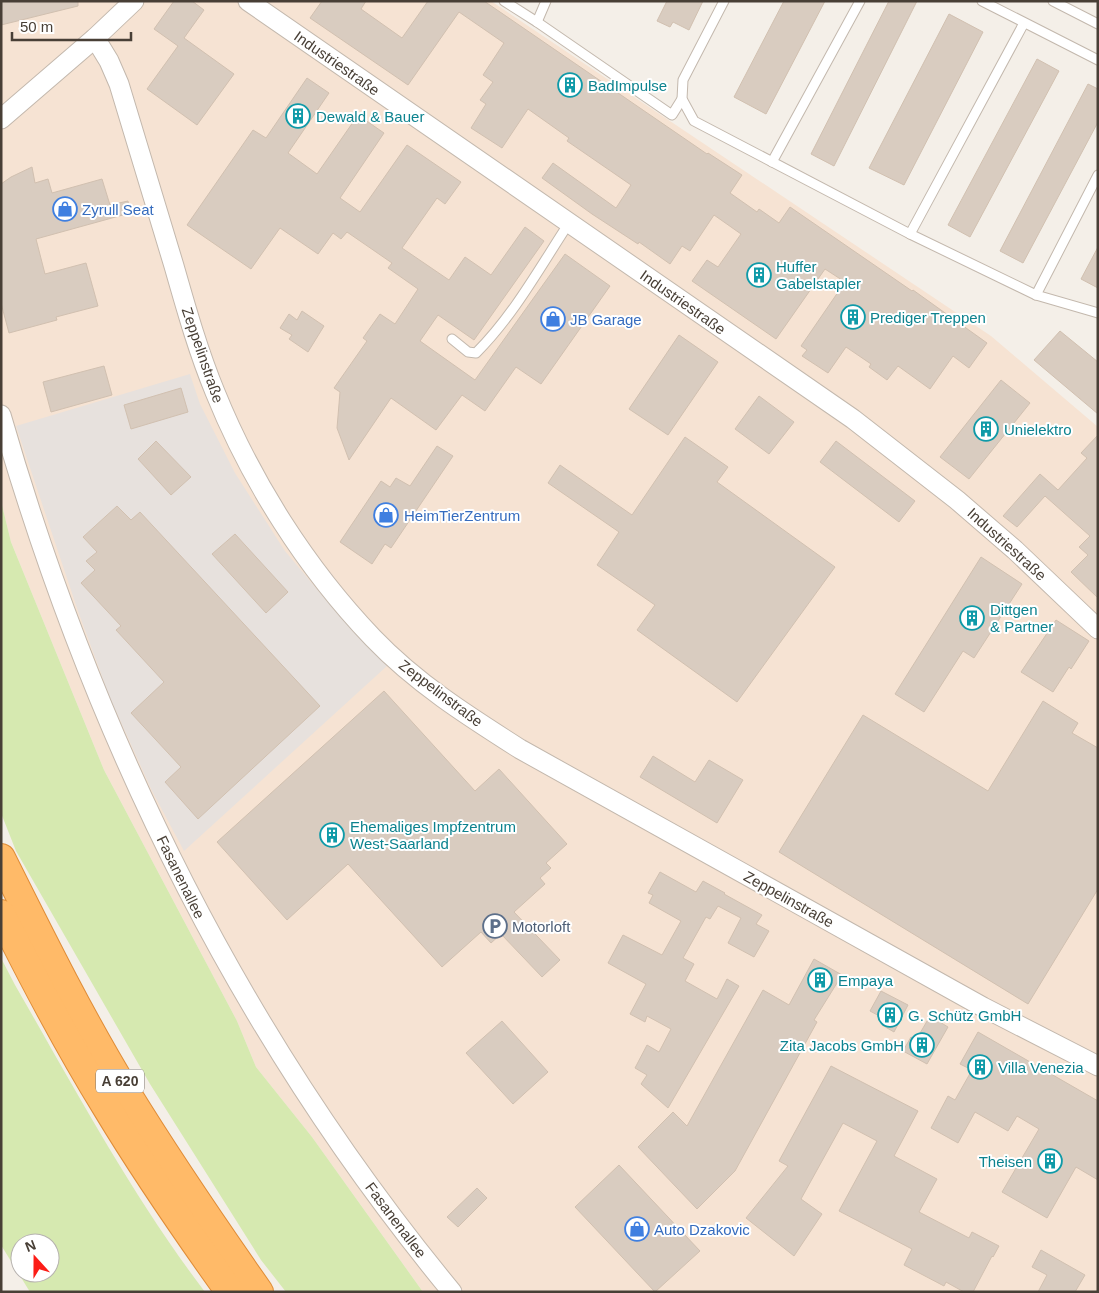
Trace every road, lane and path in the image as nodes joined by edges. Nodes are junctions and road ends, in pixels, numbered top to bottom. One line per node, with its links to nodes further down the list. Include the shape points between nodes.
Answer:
1 (134, 1): 12 (street)
2 (248, 1): 18 (street, Industriestraße)
3 (504, 1): 9 (lane)
4 (546, 1): 9 (lane)
5 (724, 1): 14 (lane, via 683,80)
6 (860, 1): 16 (lane)
7 (982, 1): 10 (lane)
8 (1052, 1): 11 (lane)
9 (537, 22): 14 (lane, via 672,115)
10 (1024, 22): 13 (lane); 19 (lane)
11 (1098, 24)
12 (95, 38): 15 (street); 27 (street, Zeppelinstraße, via 119,84 198,348 237,441 288,530 344,606 374,639 416,678 460,711 520,748 983,1007)
13 (1098, 60)
14 (682, 98): 16 (lane, via 694,121)
15 (1, 119)
16 (772, 162): 19 (lane)
17 (1098, 175): 20 (lane)
18 (569, 223): 22 (lane, via 500,327 476,353 468,352); 24 (street, Industriestraße, via 906,458 1015,550)
19 (910, 234): 20 (lane)
20 (1036, 295): 21 (lane)
21 (1098, 313)
22 (452, 339)
23 (1, 415): 30 (street, Fasanenallee, via 24,495 102,706 187,890 217,947 323,1120 373,1191)
24 (1098, 628)
25 (1, 858): 29 (highway, A 620, via 49,955 124,1088 172,1166)
26 (1, 914): 28 (highway, A 620, via 107,1108 155,1185)
27 (1098, 1066)
28 (230, 1292)
29 (259, 1292)
30 (452, 1292)

